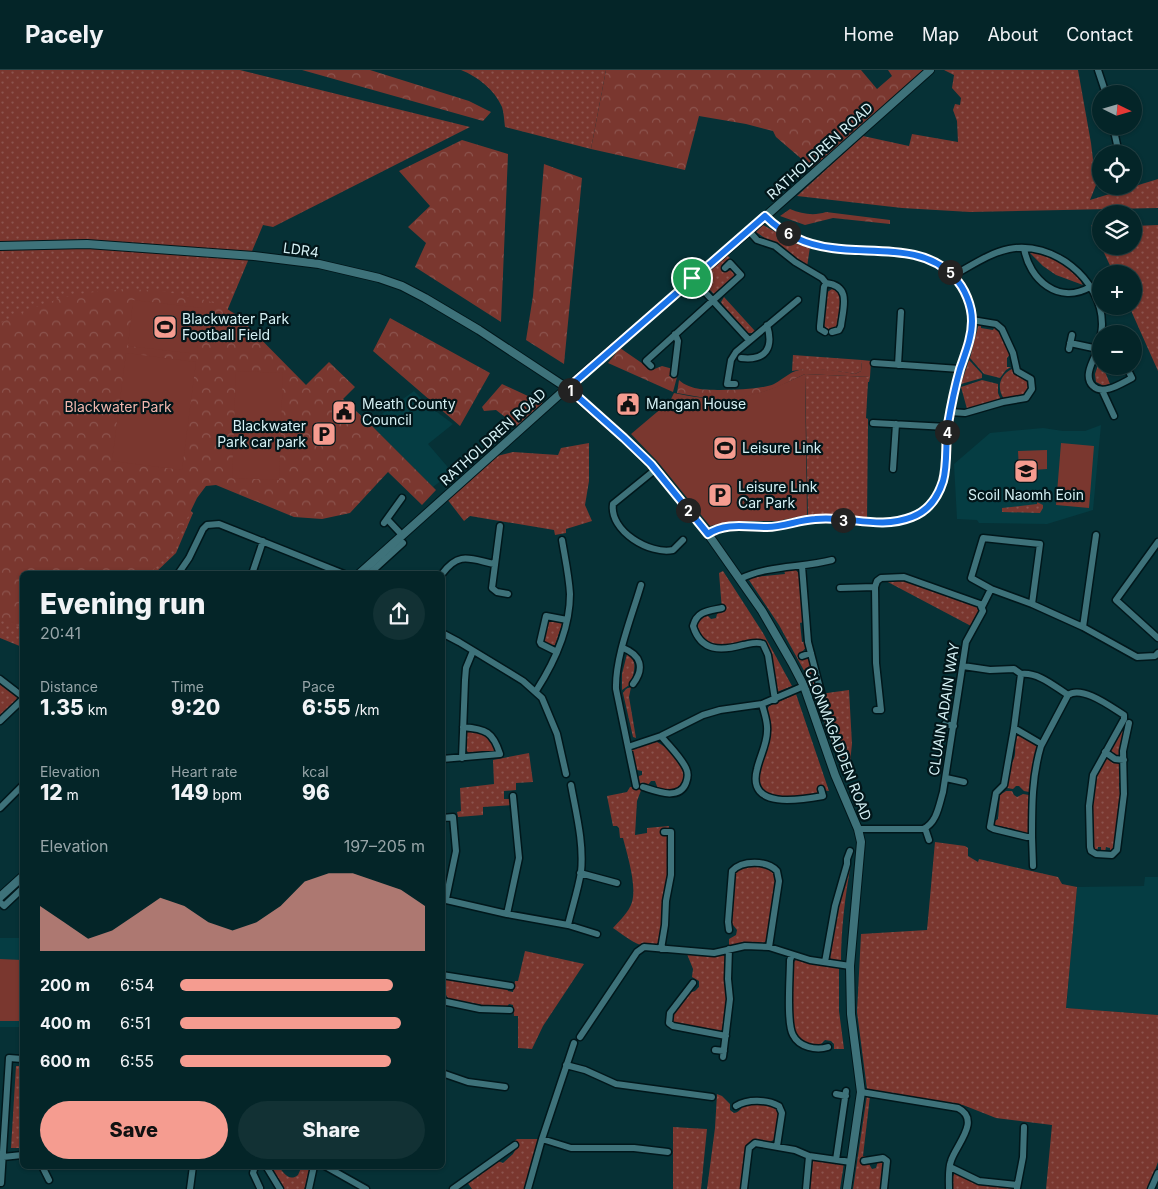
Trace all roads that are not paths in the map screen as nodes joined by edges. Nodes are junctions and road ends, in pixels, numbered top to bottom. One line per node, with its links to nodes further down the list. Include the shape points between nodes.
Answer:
1 (930, 70): 4 (street, RATHOLDREN ROAD)
2 (1098, 70): 3 (street)
3 (1103, 85)
4 (765, 216): 5 (street, RATHOLDREN ROAD); 9 (street, via 785,232 817,245 917,256 932,261)
5 (749, 231): 10 (street, RATHOLDREN ROAD); 11 (street, via 757,240 775,246)
6 (0, 246): 32 (street, LDR4, via 87,244 254,256 319,264 380,278 432,302)
7 (1024, 248): 9 (street, via 996,252); 12 (street, via 1058,257 1078,272); 12 (street, via 1027,264 1037,278 1053,290 1074,294)
8 (725, 268): 14 (street, via 730,263 741,275)
9 (954, 276): 16 (street, via 967,297)
10 (692, 278): 14 (street); 32 (street, RATHOLDREN ROAD)
11 (826, 284): 11 (street, via 820,329 828,332 839,330 841,326 844,294 842,290)
12 (1090, 287): 18 (street, via 1098,302)
13 (798, 300): 17 (street)
14 (712, 301): 19 (street); 21 (street)
15 (901, 312): 25 (street)
16 (972, 320): 28 (street); 34 (street, via 996,324 1002,329 1017,371 1028,377 1032,389 1029,396 1022,399 968,412)
17 (767, 325): 21 (street); 23 (street, via 770,335 766,352 761,357)
18 (1102, 325)
19 (675, 334): 27 (street, via 646,361); 29 (street, via 678,341)
20 (1072, 335): 22 (street, via 1070,346)
21 (749, 340): 31 (street, via 730,360 727,384)
22 (1092, 348)
23 (741, 358)
24 (874, 363): 25 (street)
25 (898, 365): 28 (street)
26 (1092, 365): 33 (street, via 1089,380)
27 (651, 366)
28 (960, 369): 34 (street)
29 (674, 374)
30 (1130, 375): 33 (street, via 1132,378)
31 (735, 384)
32 (568, 388): 39 (street, CLONMAGADDEN ROAD); 45 (street, RATHOLDREN ROAD)
33 (1102, 390): 35 (street)
34 (950, 412): 38 (street)
35 (1114, 416)
36 (873, 423): 37 (street)
37 (896, 424): 38 (street); 40 (street)
38 (947, 427): 43 (street, via 943,481 929,507 913,517 878,523 816,519 779,527 726,527)
39 (656, 470): 43 (street, CLONMAGADDEN ROAD); 47 (street, via 613,504 614,516 625,533 660,551 673,550)
40 (893, 470)
41 (402, 498): 45 (street, via 386,521)
42 (500, 526): 52 (street)
43 (708, 534): 60 (street, CLONMAGADDEN ROAD)
44 (1096, 535): 70 (street)
45 (402, 539): 50 (street, RATHOLDREN ROAD)
46 (562, 540): 69 (street, via 570,594)
47 (683, 540)
48 (263, 542): 54 (street, via 218,524 207,525); 55 (street); 56 (street)
49 (1158, 542): 72 (street, via 1116,600)
50 (391, 549): 57 (street, RATHOLDREN ROAD); 58 (street, RATHOLDREN ROAD)
51 (829, 563): 53 (street)
52 (494, 564): 59 (street, via 458,559); 65 (street, via 492,588)
53 (802, 566): 60 (street, via 771,569); 77 (street)
54 (180, 571)
55 (253, 571)
56 (336, 571)
57 (363, 571)
58 (372, 571)
59 (444, 571)
60 (740, 579): 83 (street, CLONMAGADDEN ROAD)
61 (876, 584): 63 (street); 67 (street, via 884,577 907,578 978,602); 91 (street, via 876,663 881,710)
62 (641, 585): 73 (street)
63 (840, 588)
64 (991, 589): 66 (street); 66 (street, via 971,578 983,538 1040,544); 67 (street, CLUAIN ADAIN WAY)
65 (508, 594)
66 (1032, 604): 70 (street)
67 (982, 607): 79 (street, CLUAIN ADAIN WAY, via 966,642)
68 (722, 608): 88 (street, via 698,615 693,626 696,633 706,645 718,648 763,644 768,655)
69 (566, 620): 75 (street); 75 (street, via 546,616 540,642)
70 (1083, 627): 76 (street, via 1137,657)
71 (445, 636): 74 (street)
72 (1158, 638)
73 (623, 648): 82 (street, via 635,655 641,668); 100 (street, via 616,688)
74 (473, 651): 84 (street); 96 (street, via 466,668)
75 (557, 652): 84 (street)
76 (1158, 653)
77 (810, 654): 78 (street); 85 (street)
78 (802, 656)
79 (963, 666): 80 (street, via 1014,669); 95 (street, CLUAIN ADAIN WAY)
80 (1021, 674): 87 (street, via 1037,676); 97 (street)
81 (0, 679): 86 (street)
82 (633, 684)
83 (804, 686): 88 (street); 117 (street, CLONMAGADDEN ROAD)
84 (536, 691): 105 (street, via 553,722)
85 (821, 692)
86 (20, 694)
87 (1068, 695): 101 (street, via 1072,692 1085,693 1124,715); 119 (street, via 1038,754 1032,793)
88 (775, 700): 90 (street)
89 (20, 702): 92 (street)
90 (762, 704): 98 (street, via 710,712); 112 (street, via 767,731 756,771 756,785 760,792 777,799 800,800 824,796)
91 (876, 710)
92 (0, 721)
93 (945, 724): 95 (street)
94 (1129, 724): 104 (street)
95 (954, 726): 106 (street, CLUAIN ADAIN WAY)
96 (463, 727): 102 (street); 102 (street, via 487,732 494,738 500,754)
97 (1014, 728): 99 (street); 119 (street, via 1004,785 996,793 990,827)
98 (661, 736): 100 (street); 110 (street, via 686,768 687,782 674,793)
99 (1038, 742)
100 (628, 747): 109 (street)
101 (1105, 752): 104 (street); 104 (street, via 1094,775 1090,798 1090,848 1093,853 1112,854 1117,850 1124,794)
102 (462, 758): 103 (street)
103 (445, 759)
104 (1124, 760)
105 (566, 774)
106 (946, 778): 107 (street); 116 (street, CLUAIN ADAIN WAY, via 938,810)
107 (964, 782)
108 (571, 785): 123 (street, via 580,832)
109 (636, 786)
110 (643, 787)
111 (20, 788): 114 (street)
112 (821, 790)
113 (513, 796): 131 (street, via 519,858)
114 (0, 808)
115 (445, 818): 127 (street, via 453,817 456,851)
116 (925, 828): 117 (street); 120 (street)
117 (858, 829): 140 (street, CLONMAGADDEN ROAD, via 861,842)
118 (664, 832): 136 (street, via 671,832 672,862)
119 (1032, 836): 122 (street)
120 (929, 840)
121 (850, 851): 139 (street, via 835,906)
122 (1033, 866)
123 (580, 873): 125 (street); 132 (street)
124 (20, 879): 128 (street)
125 (617, 883)
126 (20, 892): 130 (street, via 4,906)
127 (445, 895)
128 (0, 897)
129 (445, 899): 131 (street)
130 (0, 902)
131 (507, 914): 132 (street)
132 (568, 925): 134 (street)
133 (729, 930): 135 (street, via 732,870 745,863 768,864 777,871 779,881)
134 (597, 934)
135 (769, 947): 137 (street); 138 (street)
136 (661, 949): 137 (street, via 714,953); 147 (street, via 644,947 637,952)
137 (729, 949): 146 (street, via 730,999)
138 (792, 954): 139 (street); 149 (street, via 792,1035 804,1046)
139 (825, 962): 140 (street)
140 (850, 966): 155 (street, CLONMAGADDEN ROAD, via 851,1014)
141 (445, 975): 143 (street)
142 (693, 983): 146 (street, via 668,1016 670,1025)
143 (511, 986)
144 (445, 1002): 145 (street, via 480,1009)
145 (510, 1010)
146 (726, 1036): 150 (street, via 723,1054)
147 (580, 1037)
148 (574, 1043): 152 (street)
149 (828, 1048)
150 (715, 1050)
151 (20, 1058): 168 (street, via 9,1058)
152 (566, 1066): 157 (street, via 585,1070 616,1084); 162 (street)
153 (445, 1074): 154 (street, via 468,1082)
154 (505, 1087)
155 (861, 1092): 172 (street, CLONMAGADDEN ROAD); 173 (street, via 962,1110 967,1119 966,1130)
156 (836, 1094): 169 (street, via 846,1093)
157 (712, 1096)
158 (736, 1106): 164 (street, via 752,1101 779,1106 782,1113)
159 (1024, 1127): 160 (street)
160 (1024, 1136): 161 (street); 185 (street)
161 (1032, 1137)
162 (542, 1139): 165 (street, via 571,1148 634,1148); 192 (street)
163 (515, 1145): 191 (street)
164 (777, 1146): 167 (street); 193 (street, via 751,1145)
165 (668, 1152)
166 (20, 1155): 168 (street)
167 (809, 1156): 169 (street); 194 (street)
168 (3, 1157): 183 (street)
169 (836, 1160): 172 (street)
170 (872, 1160): 171 (street); 174 (street); 196 (street, via 883,1158 887,1161)
171 (864, 1161)
172 (851, 1162): 195 (street, CLONMAGADDEN ROAD)
173 (950, 1167): 185 (street, via 979,1181); 197 (street)
174 (873, 1168)
175 (44, 1169): 182 (street)
176 (193, 1169): 187 (street)
177 (254, 1169): 186 (street)
178 (268, 1169): 188 (street)
179 (313, 1169): 189 (street)
180 (330, 1169): 190 (street)
181 (1158, 1173): 198 (street)
182 (49, 1180)
183 (1, 1183)
184 (268, 1184): 186 (street)
185 (1017, 1187)
186 (259, 1188)
187 (190, 1189)
188 (280, 1189)
189 (308, 1189)
190 (366, 1189)
191 (453, 1189)
192 (528, 1189)
193 (744, 1189)
194 (806, 1189)
195 (847, 1189)
196 (884, 1189)
197 (949, 1189)
198 (1152, 1189)

